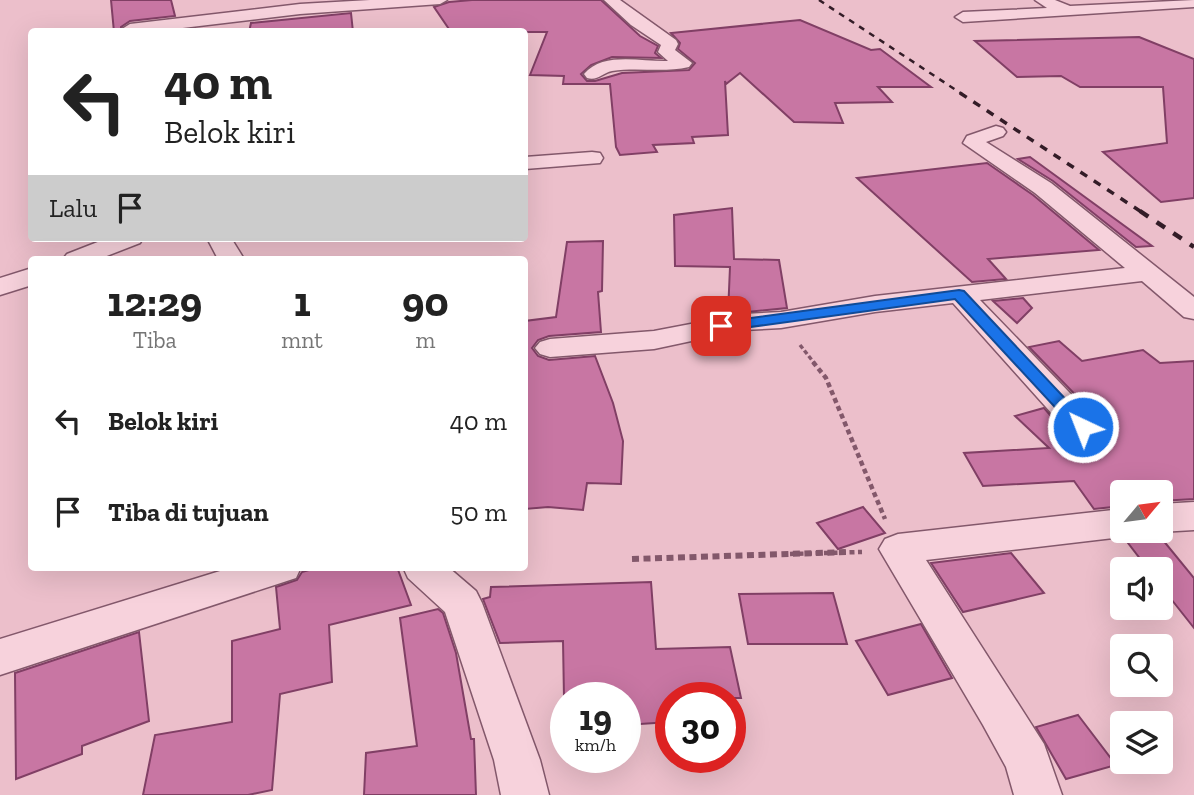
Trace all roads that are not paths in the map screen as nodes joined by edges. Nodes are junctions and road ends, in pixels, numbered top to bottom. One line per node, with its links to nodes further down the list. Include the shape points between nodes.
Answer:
1 (440, 0): 5 (street)
2 (611, 0): 9 (street, via 670,44 666,52 683,63 612,67)
3 (1042, 0): 6 (street)
4 (1193, 2): 6 (street)
5 (298, 5): 8 (street)
6 (1068, 11): 7 (street)
7 (963, 17)
8 (137, 28)
9 (593, 74)
10 (996, 132): 15 (street, via 973,143 1043,188)
11 (592, 158): 12 (street)
12 (528, 163)
13 (121, 242): 14 (street)
14 (84, 256)
15 (1147, 274): 18 (street); 19 (street)
16 (28, 277): 17 (street)
17 (0, 287)
18 (959, 294): 20 (street, via 743,322 654,340); 21 (street)
19 (1194, 311)
20 (550, 348)
21 (1083, 427)
22 (1194, 516): 23 (street)
23 (1173, 517)
24 (1110, 524): 29 (street, via 898,549 1027,760)
25 (269, 571): 27 (street)
26 (426, 571): 28 (street, via 462,603)
27 (0, 657)
28 (525, 795)
29 (1038, 795)

